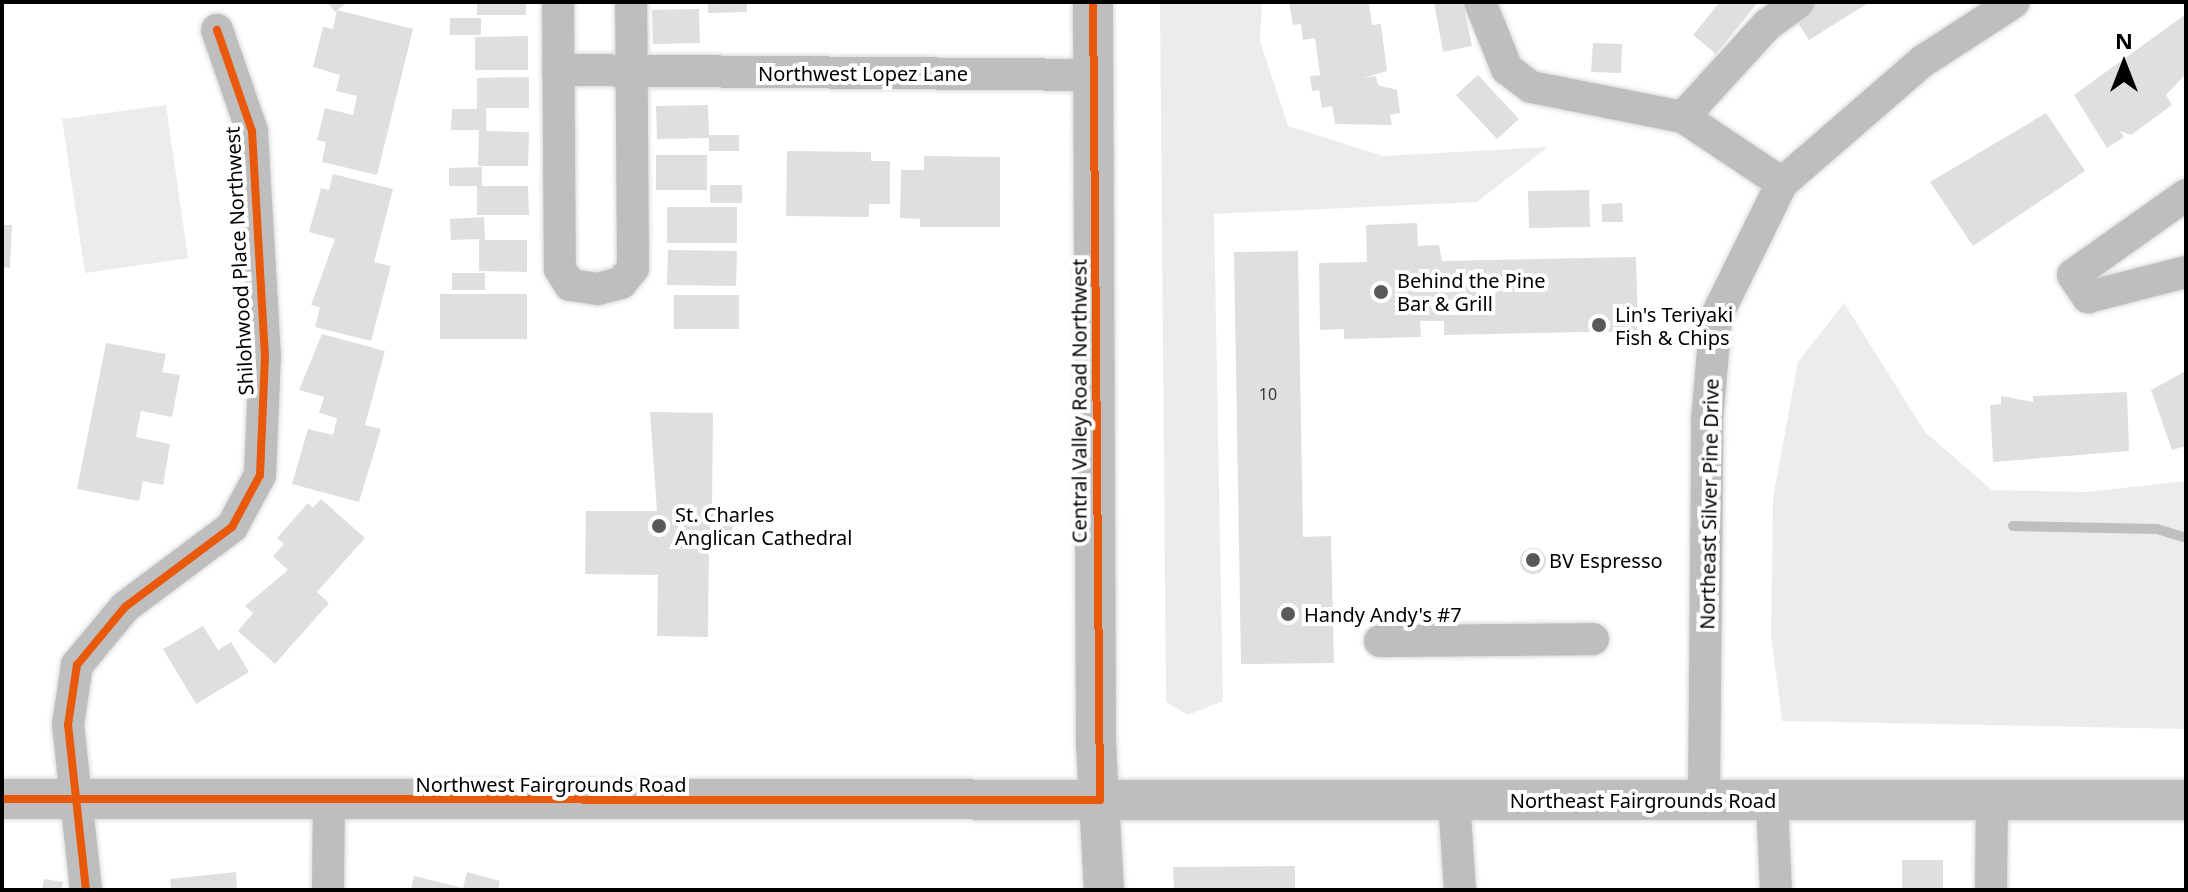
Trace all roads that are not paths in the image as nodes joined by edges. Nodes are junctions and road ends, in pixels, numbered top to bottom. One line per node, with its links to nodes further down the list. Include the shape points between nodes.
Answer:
1 (558, 2): 8 (street)
2 (631, 2): 9 (street)
3 (1093, 2): 10 (main road, Central Valley Road Northwest)
4 (1480, 2): 11 (street, via 1507,69 1531,87)
5 (1799, 2): 11 (street, via 1767,25)
6 (2014, 2): 12 (street, Northeast Silver Pine Drive, via 1923,61)
7 (217, 30): 18 (street, Shilohwood Place Northwest, via 252,131 265,357 260,475 232,527 125,607 77,665 68,725)
8 (558, 70): 9 (street, Northwest Lopez Lane); 9 (street, via 560,269 570,285 598,289 621,283 633,268)
9 (632, 71): 10 (street, Northwest Lopez Lane)
10 (1094, 75): 21 (main road, Central Valley Road Northwest)
11 (1683, 117): 12 (street)
12 (1782, 183): 23 (street, Northeast Silver Pine Drive, via 1716,317 1707,421)
13 (2186, 195): 14 (street, via 2073,275 2088,297)
14 (2186, 272)
15 (1593, 639): 16 (street)
16 (1380, 641)
17 (2, 799): 18 (main road, Northwest Fairgrounds Road)
18 (79, 799): 20 (main road, Northwest Fairgrounds Road); 28 (street, Shilohwood Place Northwest)
19 (1992, 799): 24 (main road, Northeast Fairgrounds Road); 25 (main road, Northeast Fairgrounds Road); 31 (street)
20 (329, 800): 21 (main road, Northwest Fairgrounds Road); 26 (street)
21 (1100, 800): 22 (main road, Northeast Fairgrounds Road); 29 (main road, Central Valley Road Northwest)
22 (1454, 800): 23 (main road, Northeast Fairgrounds Road); 27 (street)
23 (1704, 800): 24 (main road, Northeast Fairgrounds Road)
24 (1772, 800): 30 (street)
25 (2186, 800)
26 (328, 888)
27 (1457, 889)
28 (86, 890)
29 (1104, 890)
30 (1776, 890)
31 (1991, 890)

